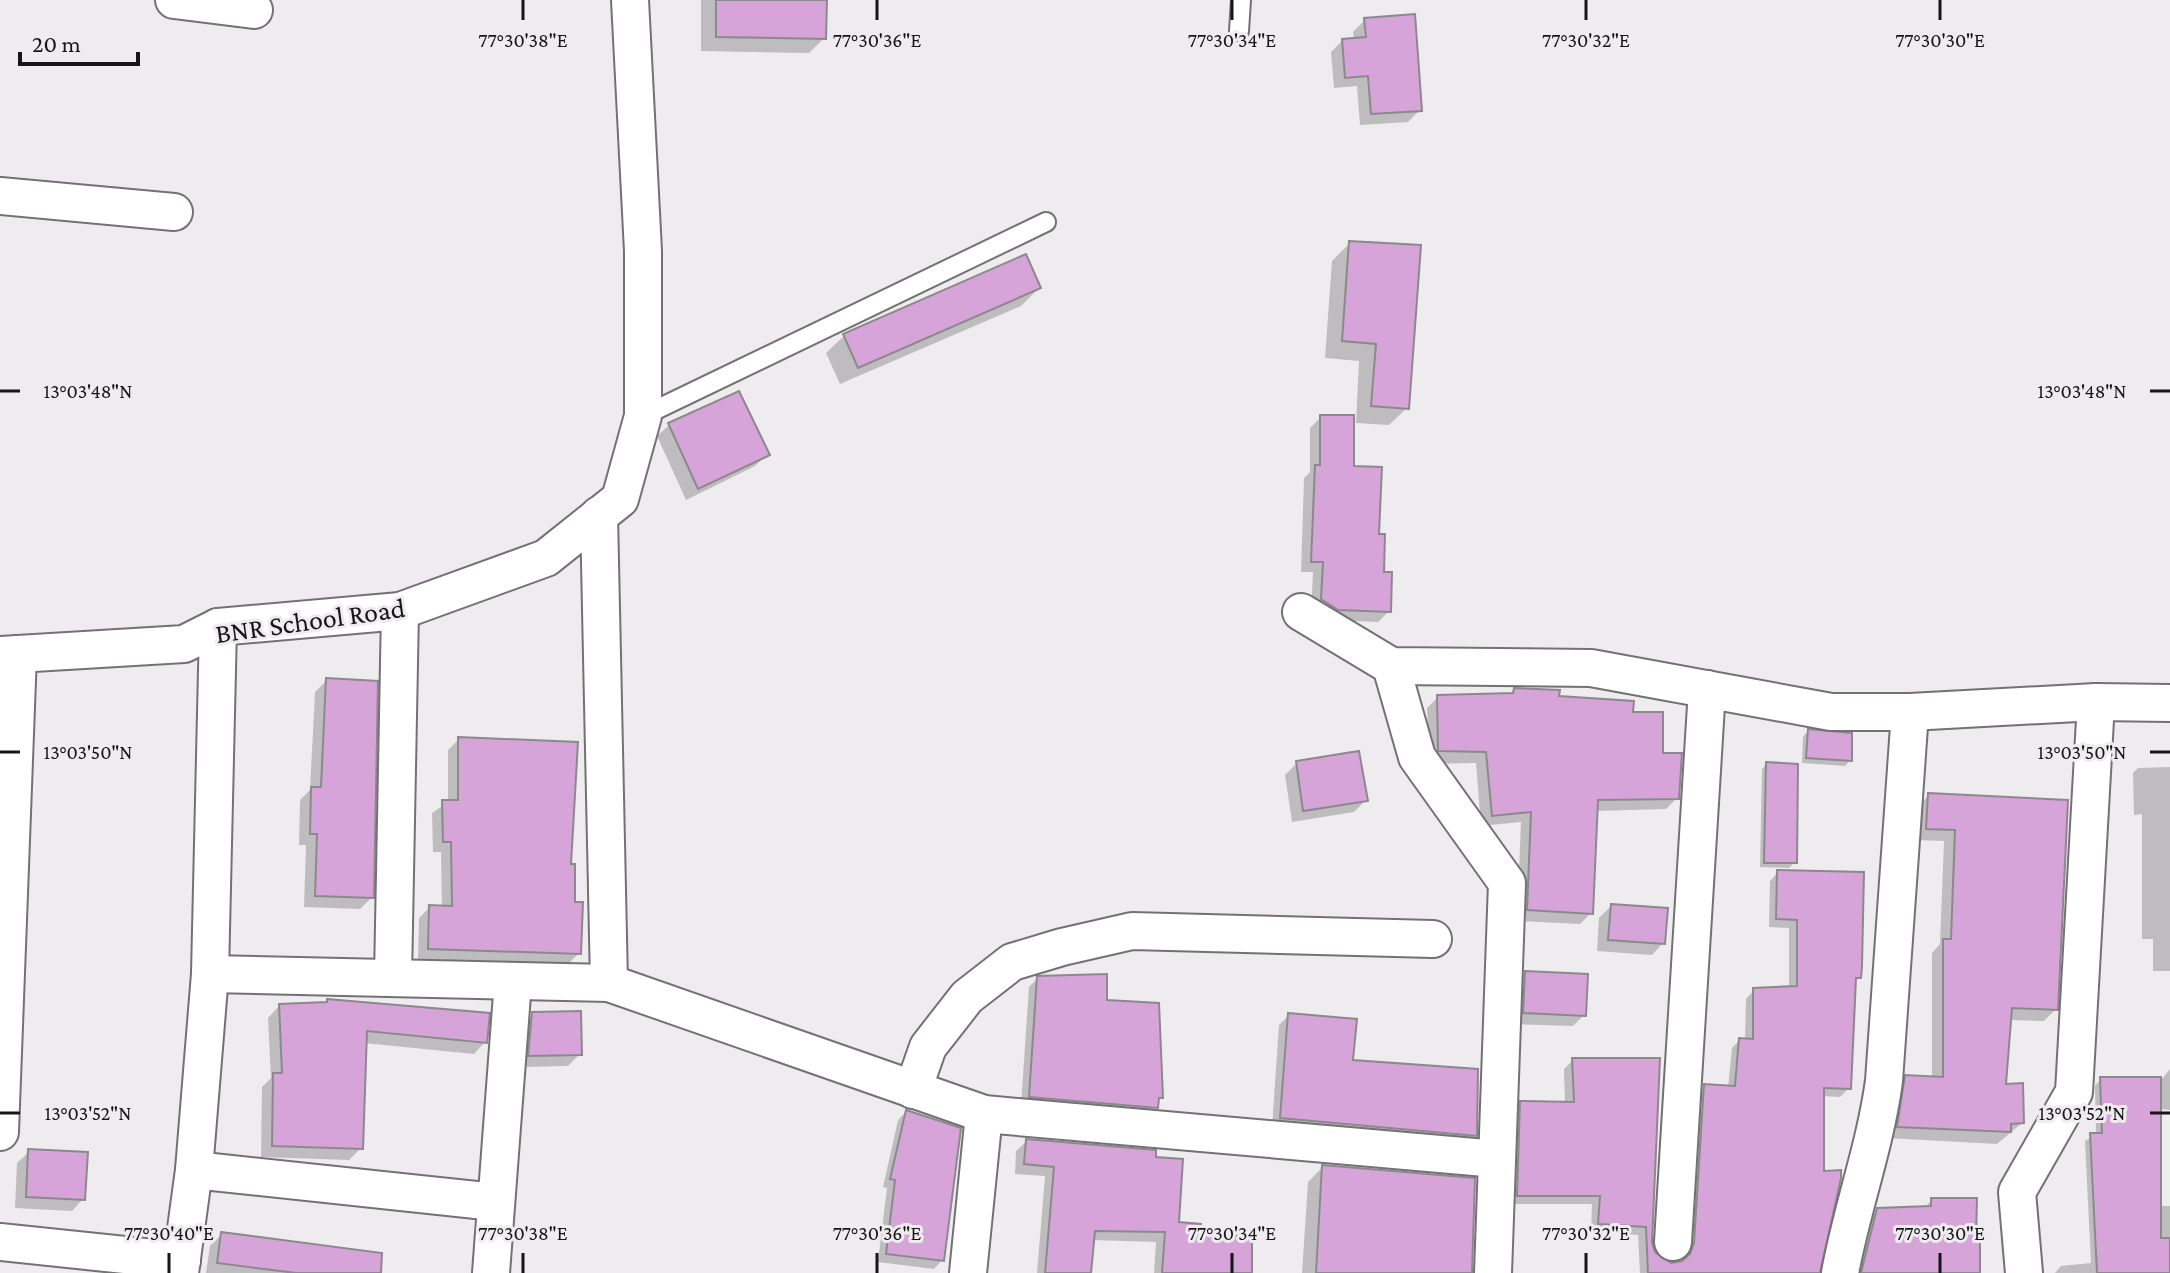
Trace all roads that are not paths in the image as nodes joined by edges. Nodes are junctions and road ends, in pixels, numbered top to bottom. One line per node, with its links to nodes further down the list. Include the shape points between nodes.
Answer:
1 (174, 0): 4 (street)
2 (630, 0): 9 (street, BNR School Road, via 643,251)
3 (1241, 0): 5 (lane)
4 (254, 10)
5 (1239, 31)
6 (0, 196): 7 (street)
7 (174, 212)
8 (1046, 222): 9 (lane)
9 (643, 416): 10 (street, BNR School Road, via 620,499)
10 (599, 515): 11 (street, BNR School Road, via 546,558); 25 (street)
11 (400, 611): 13 (street, BNR School Road); 23 (street)
12 (1301, 612): 15 (street)
13 (218, 627): 14 (street, BNR School Road, via 184,644); 22 (street)
14 (9, 654): 20 (street)
15 (1391, 666): 16 (street, via 1591,668); 29 (street, via 1417,757 1507,883)
16 (1707, 689): 19 (street, via 1831,712); 33 (street)
17 (2096, 702): 18 (street); 19 (street); 39 (street, via 2074,1092 2017,1192)
18 (2170, 703)
19 (1910, 712): 38 (street, via 1884,1081)
20 (7, 746): 28 (street)
21 (1433, 939): 26 (street, via 1132,931 1062,947 1012,962 967,997 928,1047)
22 (210, 974): 23 (street); 30 (street)
23 (393, 978): 24 (street)
24 (513, 981): 25 (street); 31 (street)
25 (609, 983): 26 (street)
26 (913, 1090): 27 (street)
27 (984, 1114): 29 (street); 36 (street)
28 (0, 1132)
29 (1497, 1159): 37 (street)
30 (194, 1170): 31 (street); 34 (street)
31 (495, 1202): 35 (street)
32 (0, 1242): 34 (street)
33 (1673, 1242)
34 (181, 1267)
35 (491, 1273)
36 (968, 1273)
37 (1493, 1273)
38 (1840, 1273)
39 (2024, 1273)

